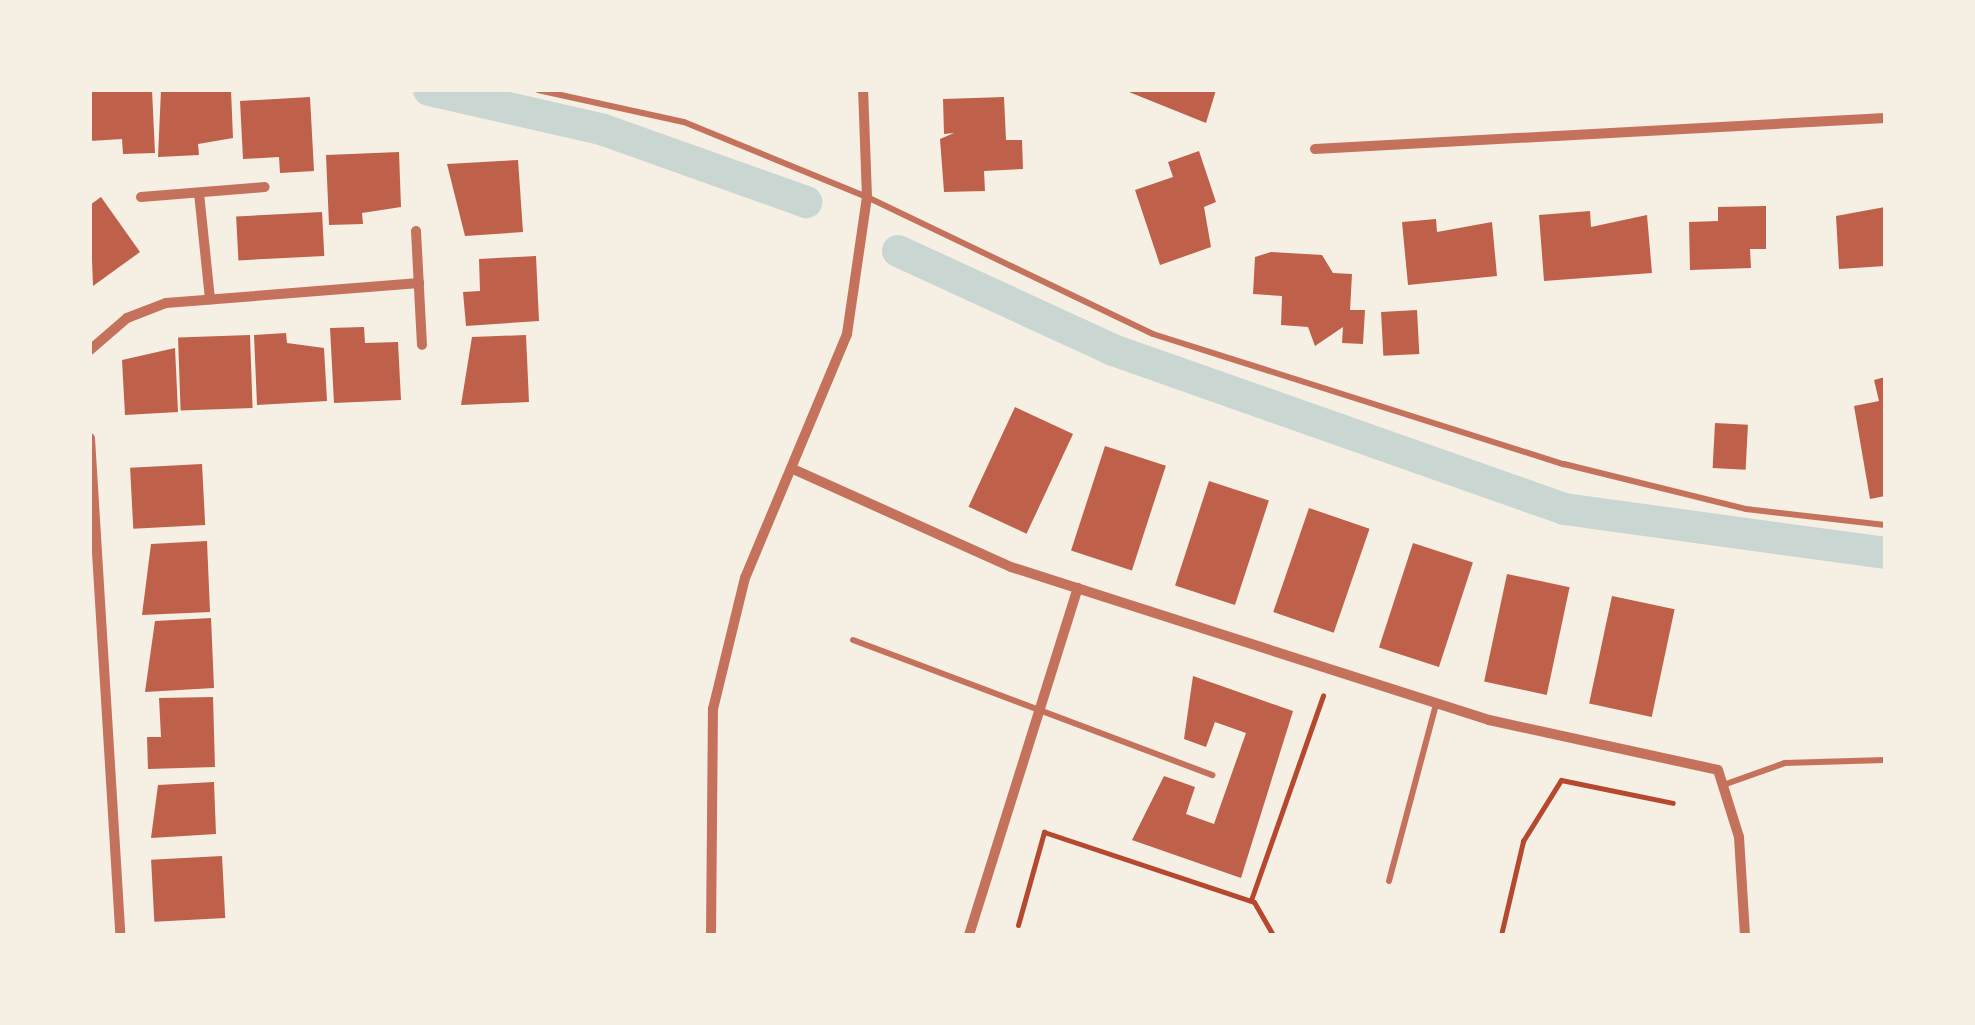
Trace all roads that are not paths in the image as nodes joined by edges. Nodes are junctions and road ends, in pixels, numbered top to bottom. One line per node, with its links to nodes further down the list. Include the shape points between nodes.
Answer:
1 (538, 90): 8 (lane, via 684,122)
2 (863, 90): 8 (street)
3 (1885, 118): 4 (street)
4 (1315, 150)
5 (265, 187): 6 (street)
6 (199, 194): 7 (street); 11 (street)
7 (141, 197)
8 (867, 197): 15 (street, via 847,334); 16 (lane, via 1172,340 1564,464 1746,509)
9 (416, 232): 10 (street)
10 (419, 284): 11 (street); 12 (street)
11 (210, 299): 13 (street, via 126,318)
12 (422, 345)
13 (90, 350)
14 (90, 438): 25 (street)
15 (793, 469): 17 (street); 26 (street, via 745,578 713,709)
16 (1885, 525)
17 (1078, 588): 19 (street); 20 (street)
18 (853, 640): 20 (lane)
19 (1436, 703): 23 (street, via 1692,758); 24 (lane)
20 (1038, 716): 22 (lane); 27 (street)
21 (1885, 760): 23 (lane, via 1786,763)
22 (1214, 775)
23 (1726, 784): 28 (street)
24 (1388, 881)
25 (120, 935)
26 (711, 935)
27 (969, 935)
28 (1744, 935)

